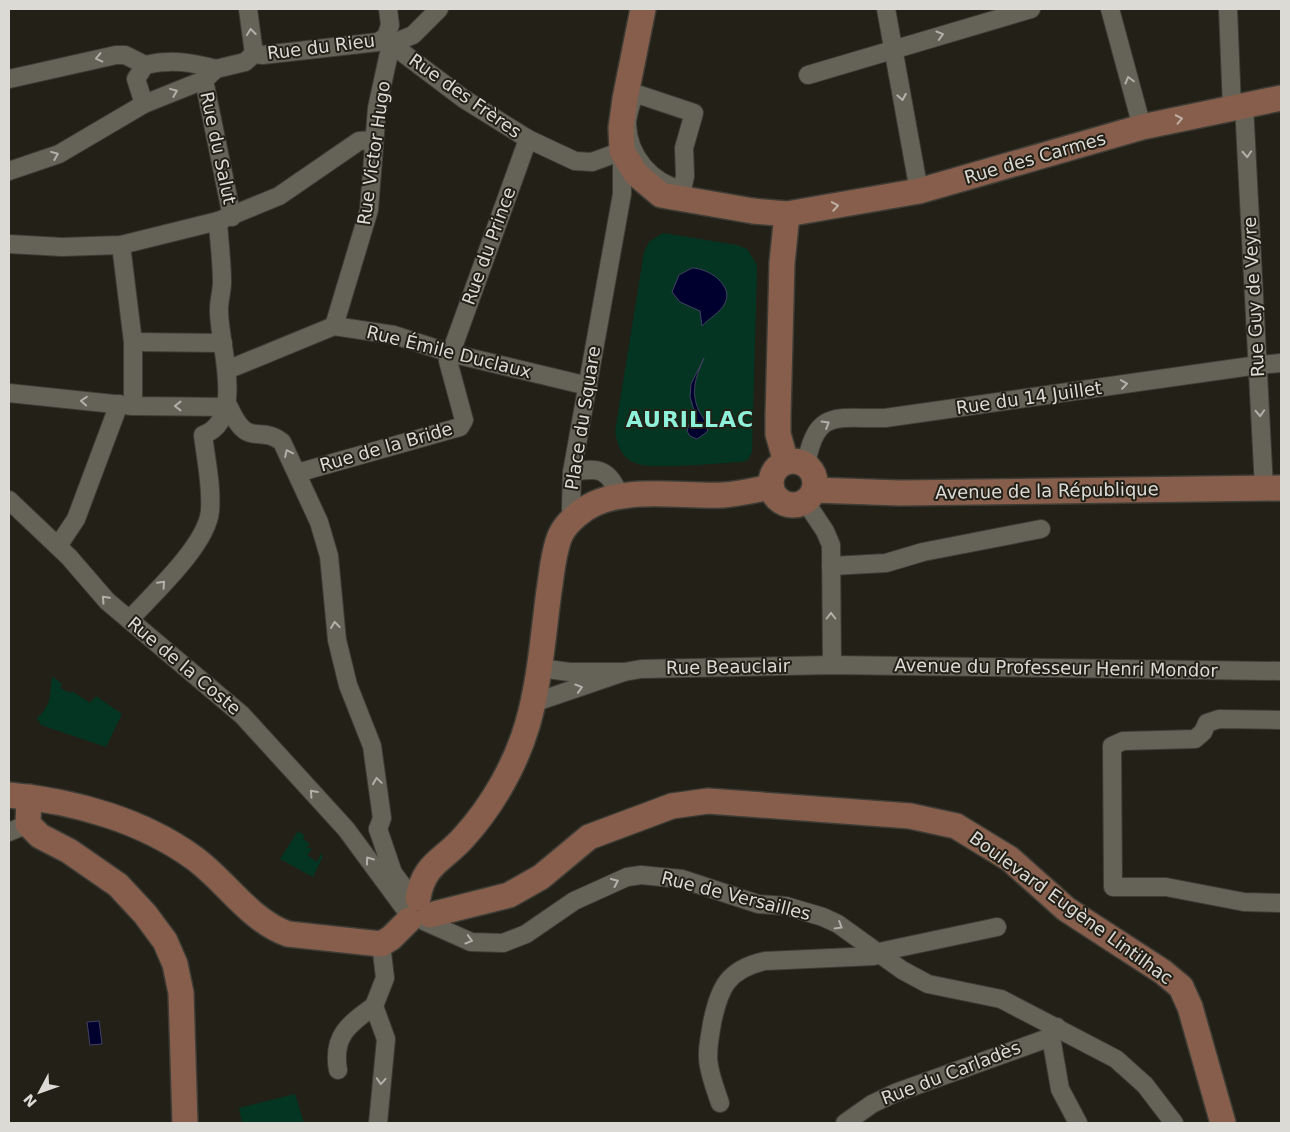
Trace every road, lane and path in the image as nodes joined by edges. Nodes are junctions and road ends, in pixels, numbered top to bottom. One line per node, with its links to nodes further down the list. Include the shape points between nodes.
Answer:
1 (248, 9): 11 (street, one-way to 1)
2 (388, 9): 9 (street, Rue Victor Hugo)
3 (439, 9): 9 (street, Rue du Rieu, via 414,36)
4 (643, 9): 23 (street, via 625,99)
5 (886, 9): 10 (street)
6 (1031, 9): 10 (street, one-way to 6)
7 (1110, 9): 20 (street, one-way to 7)
8 (1228, 9): 18 (street, Rue Guy de Veyre)
9 (389, 41): 11 (street, Rue du Rieu, via 263,56); 21 (street, Rue des Frères, via 464,99); 22 (street, Rue Victor Hugo)
10 (893, 49): 14 (street); 25 (street, one-way to 25)
11 (254, 54): 13 (street, Rue du Rieu, via 239,64)
12 (145, 65): 13 (street, via 184,61); 15 (street, one-way to 15, via 116,54); 17 (street, via 136,80)
13 (210, 75): 17 (street, Rue du Rieu, one-way to 13); 28 (street, Rue du Salut)
14 (808, 75)
15 (9, 79)
16 (1281, 98): 18 (street, Rue des Carmes)
17 (144, 104): 24 (street, Rue du Rieu, one-way to 17, via 59,154)
18 (1238, 106): 20 (street, Rue des Carmes, one-way to 18); 37 (street, Rue Guy de Veyre, one-way to 37)
19 (694, 113): 19 (street, via 684,148 682,190 657,181 647,172 633,148 627,122 634,93)
20 (1142, 127): 25 (street, Rue des Carmes)
21 (528, 139): 23 (street, Rue des Frères, via 575,161 592,162); 35 (street, Rue du Prince)
22 (373, 140): 28 (street, via 359,141 279,196); 32 (street, Rue Victor Hugo, via 369,210)
23 (622, 151): 26 (street, via 636,174 661,194); 39 (street, Place du Square, via 622,194)
24 (9, 171)
25 (918, 192): 27 (street, Rue des Carmes, one-way to 25)
26 (753, 211): 27 (street, Rue des Carmes); 31 (street, via 771,234)
27 (787, 214): 31 (street)
28 (225, 219): 30 (street); 34 (street, Rue du Salut, via 219,310)
29 (9, 244): 30 (street)
30 (121, 245): 33 (street)
31 (782, 262): 43 (street, via 778,416 781,449)
32 (334, 326): 35 (street, Rue Émile Duclaux, via 394,335); 38 (street)
33 (133, 342): 34 (street); 41 (street)
34 (223, 343): 38 (street, Rue du Salut)
35 (450, 353): 39 (street, Rue Émile Duclaux); 45 (street, Rue de la Bride, via 448,361 464,420 460,426)
36 (1281, 363): 37 (street, Rue du 14 Juillet)
37 (1258, 365): 43 (street, Rue du 14 Juillet, one-way to 37, via 821,425 831,419 885,418); 47 (street, Rue Guy de Veyre, one-way to 47)
38 (227, 370): 42 (street, Rue du Salut)
39 (588, 386): 44 (street, Place du Square)
40 (9, 392): 41 (street, one-way to 40)
41 (126, 405): 42 (street, one-way to 41); 53 (street, via 76,519)
42 (224, 407): 45 (street, one-way to 42, via 276,436 254,436 241,428 229,407); 55 (street, Rue du Salut, one-way to 42, via 188,555 206,526 210,512 203,435 215,430)
43 (796, 464): 46 (street, via 773,473); 49 (street, via 814,476)
44 (572, 472): 48 (street, via 602,470 614,481); 51 (street, Place du Square, via 570,492)
45 (297, 473): 64 (street, one-way to 45, via 382,818 372,746 348,684 337,640 329,556 319,522)
46 (771, 487): 48 (street, Place du Square, via 722,495); 49 (street, via 778,500 792,505)
47 (1272, 488): 49 (street, Avenue de la République)
48 (620, 496): 51 (street, Place du Square, via 602,500)
49 (809, 496): 54 (street, via 831,545)
50 (9, 500): 53 (street, Rue de la Coste)
51 (576, 515): 57 (street, via 566,525 557,545)
52 (1041, 528): 54 (street, via 886,563)
53 (58, 546): 55 (street, Rue de la Coste, one-way to 53, via 107,601)
54 (831, 566): 56 (street, one-way to 54)
55 (129, 620): 65 (street, Rue de la Coste, one-way to 55, via 242,715)
56 (832, 665): 58 (street, Avenue du Professeur Henri Mondor); 59 (street, Rue Beauclair)
57 (539, 668): 59 (street, Rue Beauclair, via 570,672); 60 (street)
58 (1281, 671)
59 (624, 672): 60 (street, Rue Beauclair, one-way to 59)
60 (533, 703): 67 (street, via 506,776 463,838 421,881)
61 (1281, 720): 66 (street, via 1219,719 1207,724 1195,738 1123,741 1112,746 1112,827 1113,887 1166,887 1244,902)
62 (19, 796): 63 (street); 69 (street, via 126,821 158,835 195,859 275,930 307,937)
63 (18, 828): 77 (street, via 69,851 118,886 165,941 175,964 181,993)
64 (378, 829): 65 (street); 67 (street, via 393,873)
65 (349, 834): 67 (street, Rue de la Coste, one-way to 65)
66 (1281, 903)
67 (416, 910): 69 (street, via 391,938); 70 (street, Rue de Versailles, one-way to 70, via 471,942 503,943 526,934 574,901 627,877 641,875 682,879 758,904 786,906 823,917); 82 (street, Boulevard Eugène Lintilhac, via 510,895 541,877 588,837 672,806 708,801 910,816 956,826 1010,859 1066,909 1163,972 1180,987 1190,1006)
68 (997, 927): 70 (street)
69 (380, 944): 71 (street, via 385,978)
70 (879, 952): 73 (street, Rue de Versailles, via 928,984 1001,999); 76 (street, via 874,956 758,963 742,969 725,982 717,999 708,1064)
71 (374, 1006): 72 (street); 74 (street)
72 (357, 1018): 74 (street, via 361,1024); 75 (street, via 346,1027 337,1049)
73 (1054, 1032): 79 (street, Rue du Carladès, via 895,1093); 80 (street, via 1060,1090); 81 (street, Rue de Versailles, via 1116,1059 1145,1085)
74 (383, 1033): 78 (street, one-way to 78)
75 (338, 1070)
76 (720, 1103)
77 (185, 1123)
78 (378, 1123)
79 (845, 1123)
80 (1078, 1123)
81 (1174, 1123)
82 (1223, 1123)

